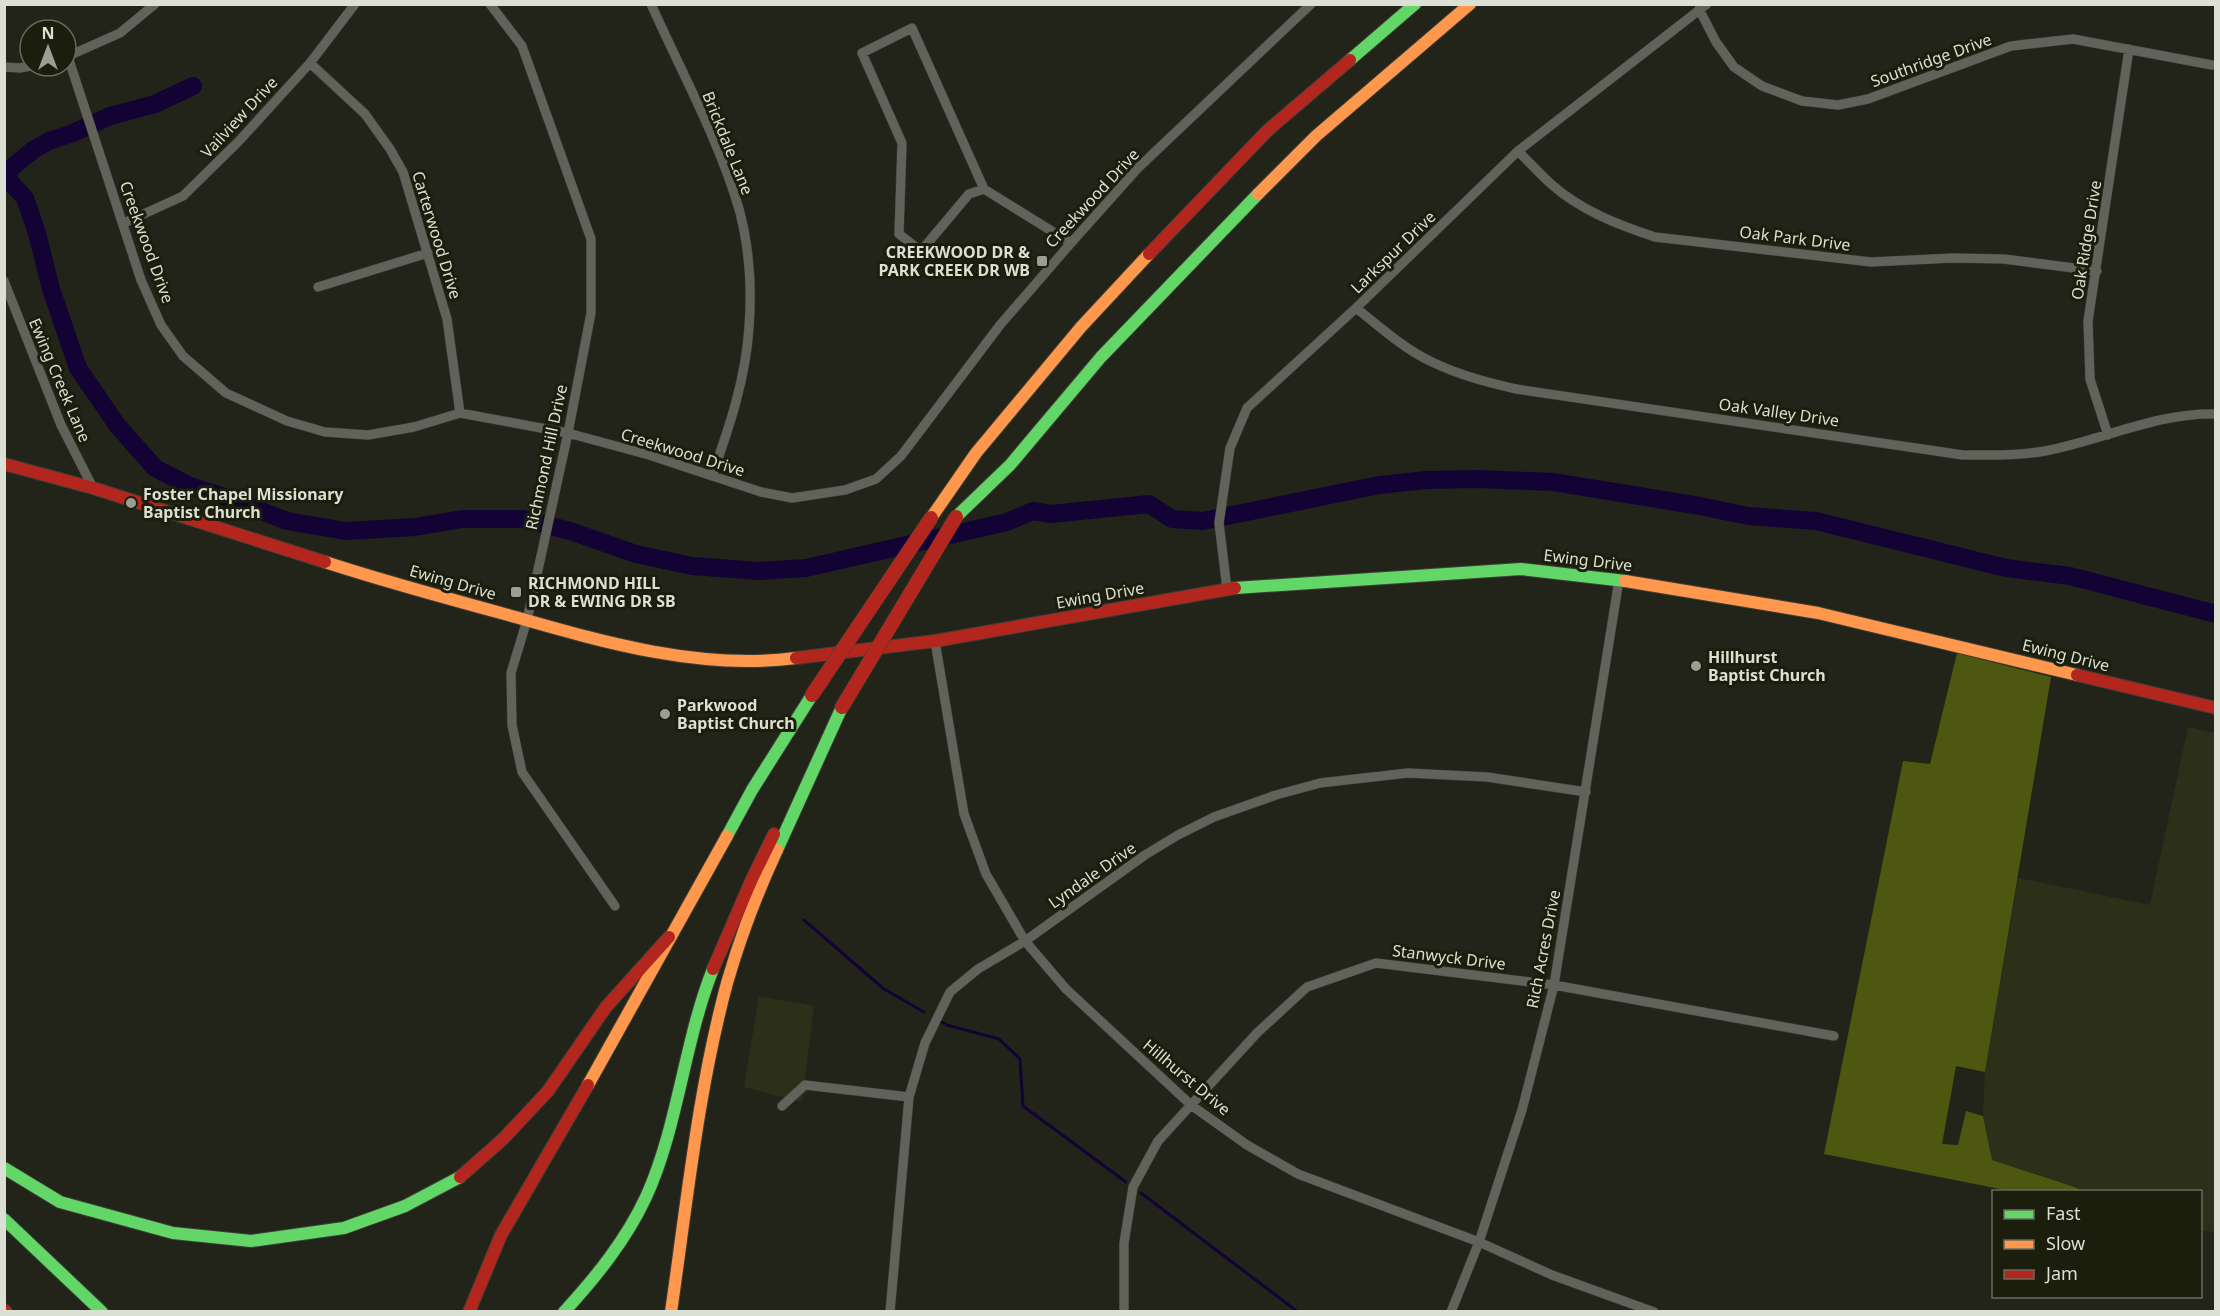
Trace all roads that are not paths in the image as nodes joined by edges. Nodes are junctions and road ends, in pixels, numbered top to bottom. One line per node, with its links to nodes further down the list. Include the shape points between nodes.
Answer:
1 (155, 4): 10 (street, via 120,33)
2 (355, 4): 11 (street, Vailview Drive)
3 (490, 4): 25 (street, Richmond Hill Drive, via 522,46 591,239 591,313)
4 (651, 4): 28 (street, Brickdale Lane, via 728,175 746,244 749,327 742,378)
5 (1311, 4): 17 (street, Creekwood Drive, via 1138,168)
6 (1415, 4): 38 (main road, bridge, via 1267,131 1081,327 976,453 812,695 752,790)
7 (1470, 4): 35 (main road, bridge, via 1316,136 1101,357 1010,465 956,517 842,707)
8 (1703, 7): 9 (street, Southridge Drive, via 1716,42 1734,67 1762,86 1802,101 1838,105 1868,99 2011,46 2073,39); 14 (street, Larkspur Drive)
9 (2129, 49): 12 (street, Southridge Drive); 19 (street, Oak Ridge Drive)
10 (78, 52)
11 (310, 63): 16 (street, Vailview Drive, via 183,196); 18 (street, Carterwood Drive, via 365,114 390,149 404,172)
12 (2212, 65)
13 (74, 78): 16 (street, Creekwood Drive)
14 (1518, 151): 19 (street, Oak Park Drive, via 1552,185 1584,208 1655,237 1871,262 2004,259); 22 (street, Larkspur Drive)
15 (984, 189): 15 (street, via 969,194 921,251 899,234 902,143 862,53 912,28); 17 (street)
16 (124, 223): 23 (street, Creekwood Drive, via 141,280 161,325 183,356 226,393 287,421 325,432 368,435)
17 (1071, 243): 28 (street, Creekwood Drive, via 1000,325 901,456 876,479 845,490 792,498)
18 (428, 253): 21 (street); 23 (street, Carterwood Drive, via 447,319)
19 (2097, 272): 26 (street, Oak Ridge Drive, via 2088,321 2091,379)
20 (4, 281): 29 (street, Ewing Creek Lane, via 61,425)
21 (318, 287)
22 (1356, 308): 26 (street, Oak Valley Drive, via 1430,362 1474,379 1516,389 1964,455 2012,456); 31 (street, Larkspur Drive, via 1247,408 1230,448 1219,523)
23 (460, 413): 25 (street, Creekwood Drive)
24 (2216, 414): 26 (street, Oak Valley Drive, via 2173,417)
25 (568, 433): 28 (street, Creekwood Drive); 32 (street, Richmond Hill Drive)
26 (2108, 435)
27 (4, 464): 29 (main road, Ewing Drive)
28 (712, 476)
29 (93, 488): 32 (main road, Ewing Drive, via 352,571)
30 (1619, 580): 31 (main road, Ewing Drive, via 1521,569); 34 (main road, Ewing Drive, via 1818,613); 36 (street, Rich Acres Drive)
31 (1227, 589): 33 (main road, Ewing Drive)
32 (527, 620): 33 (main road, Ewing Drive, via 608,643 693,657 767,662); 37 (street, Richmond Hill Drive, via 511,673 512,725 522,772)
33 (934, 641): 39 (street, Hillhurst Drive, via 964,814 986,874)
34 (2216, 708)
35 (819, 756): 50 (main road, via 763,854 710,974 653,1178 634,1219 595,1278); 51 (main road, via 761,885 728,981 703,1093)
36 (1586, 792): 39 (street, Lyndale Drive, via 1487,777 1408,773 1320,783 1214,817 1178,835); 40 (street, Rich Acres Drive)
37 (615, 906)
38 (669, 937): 45 (main road, via 606,1007 548,1091 511,1131 455,1181 405,1206 344,1228 251,1240 173,1233 60,1202); 49 (main road, via 501,1235)
39 (1025, 941): 42 (street, Lyndale Drive, via 978,969 950,992 925,1043); 43 (street, Hillhurst Drive, via 1066,989)
40 (1554, 985): 41 (street, Stanwyck Drive); 43 (street, Stanwyck Drive, via 1376,963 1307,987 1257,1033); 47 (street, Rich Acres Drive, via 1522,1110)
41 (1834, 1036)
42 (909, 1097): 44 (street, via 805,1085); 52 (street, Lyndale Drive)
43 (1191, 1105): 47 (street, Hillhurst Drive, via 1247,1145 1298,1174); 53 (street, Stanwyck Drive, via 1158,1141 1134,1187 1124,1243)
44 (782, 1106)
45 (4, 1168)
46 (4, 1219): 48 (main road)
47 (1479, 1242): 54 (street, Rich Acres Drive); 55 (street, Hillhurst Drive, via 1552,1275)
48 (102, 1311)
49 (470, 1311)
50 (564, 1311)
51 (671, 1311)
52 (890, 1311)
53 (1124, 1311)
54 (1451, 1311)
55 (1654, 1311)

